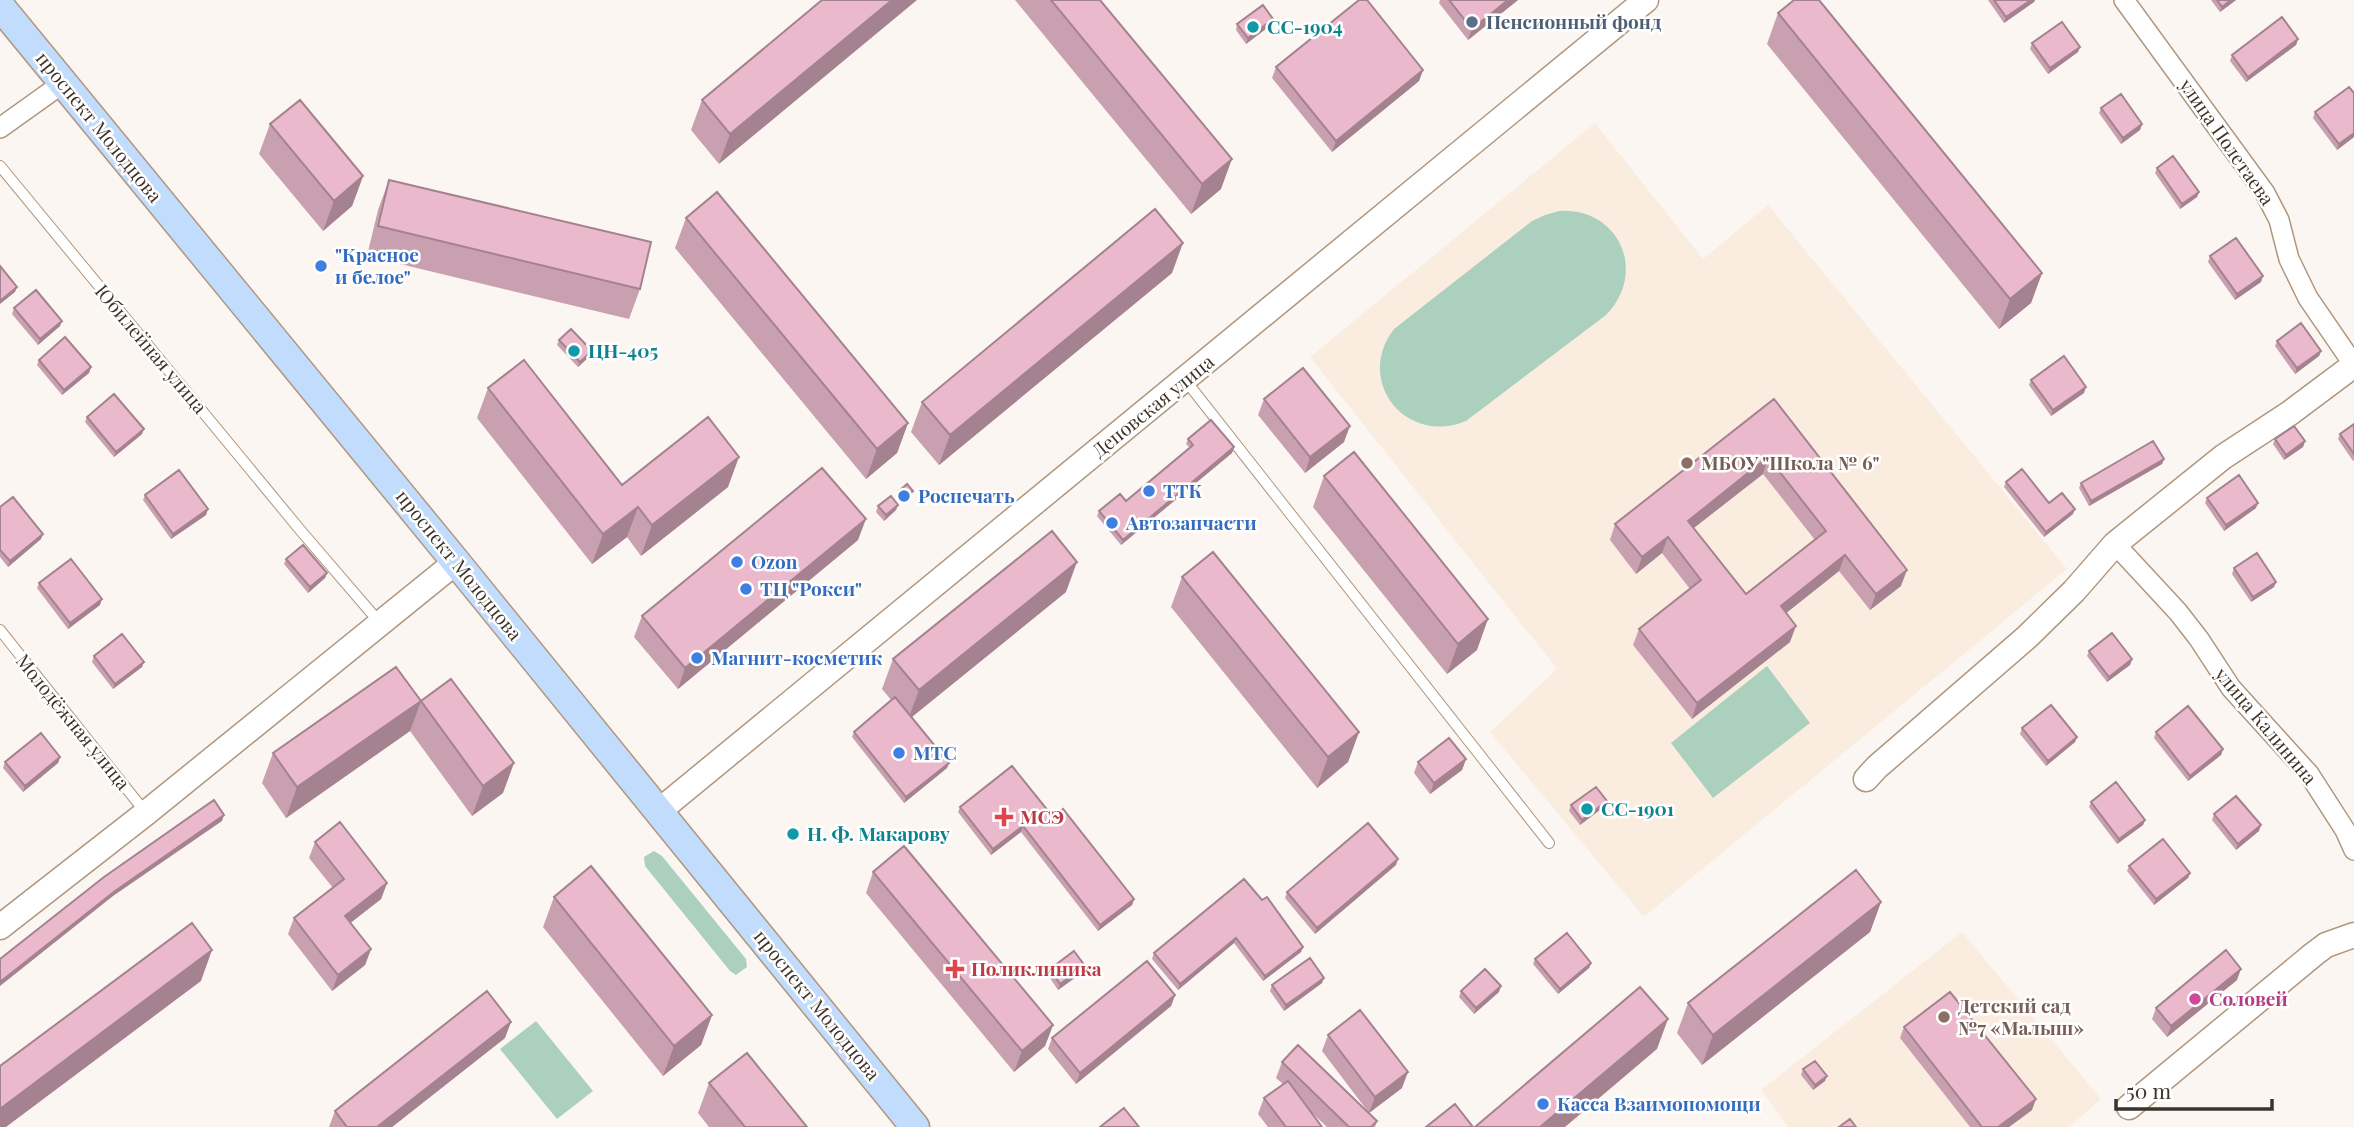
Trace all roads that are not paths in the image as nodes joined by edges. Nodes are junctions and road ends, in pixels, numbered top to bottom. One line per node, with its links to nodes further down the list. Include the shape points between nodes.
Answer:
1 (1646, 0): 8 (street, Деповская улица)
2 (2124, 0): 7 (street, улица Полетаева, via 2265,193 2308,298)
3 (0, 6): 4 (main road, проспект Молодцова)
4 (63, 83): 5 (street); 10 (main road, проспект Молодцова)
5 (0, 128)
6 (0, 166): 11 (lane, Юбилейная улица)
7 (2354, 365): 9 (street, via 2222,457)
8 (1185, 379): 14 (street, Деповская улица); 16 (lane)
9 (2115, 544): 13 (street, via 2027,637); 17 (street, улица Калинина, via 2178,612 2231,688 2309,774)
10 (456, 562): 11 (street); 14 (main road, проспект Молодцова)
11 (380, 623): 15 (street)
12 (0, 630): 15 (lane, Молодёжная улица)
13 (1866, 779)
14 (659, 811): 21 (main road, проспект Молодцова)
15 (146, 813): 18 (street)
16 (1549, 842)
17 (2354, 850)
18 (0, 927)
19 (2354, 935): 20 (street, via 2314,954)
20 (2129, 1107)
21 (915, 1127)

